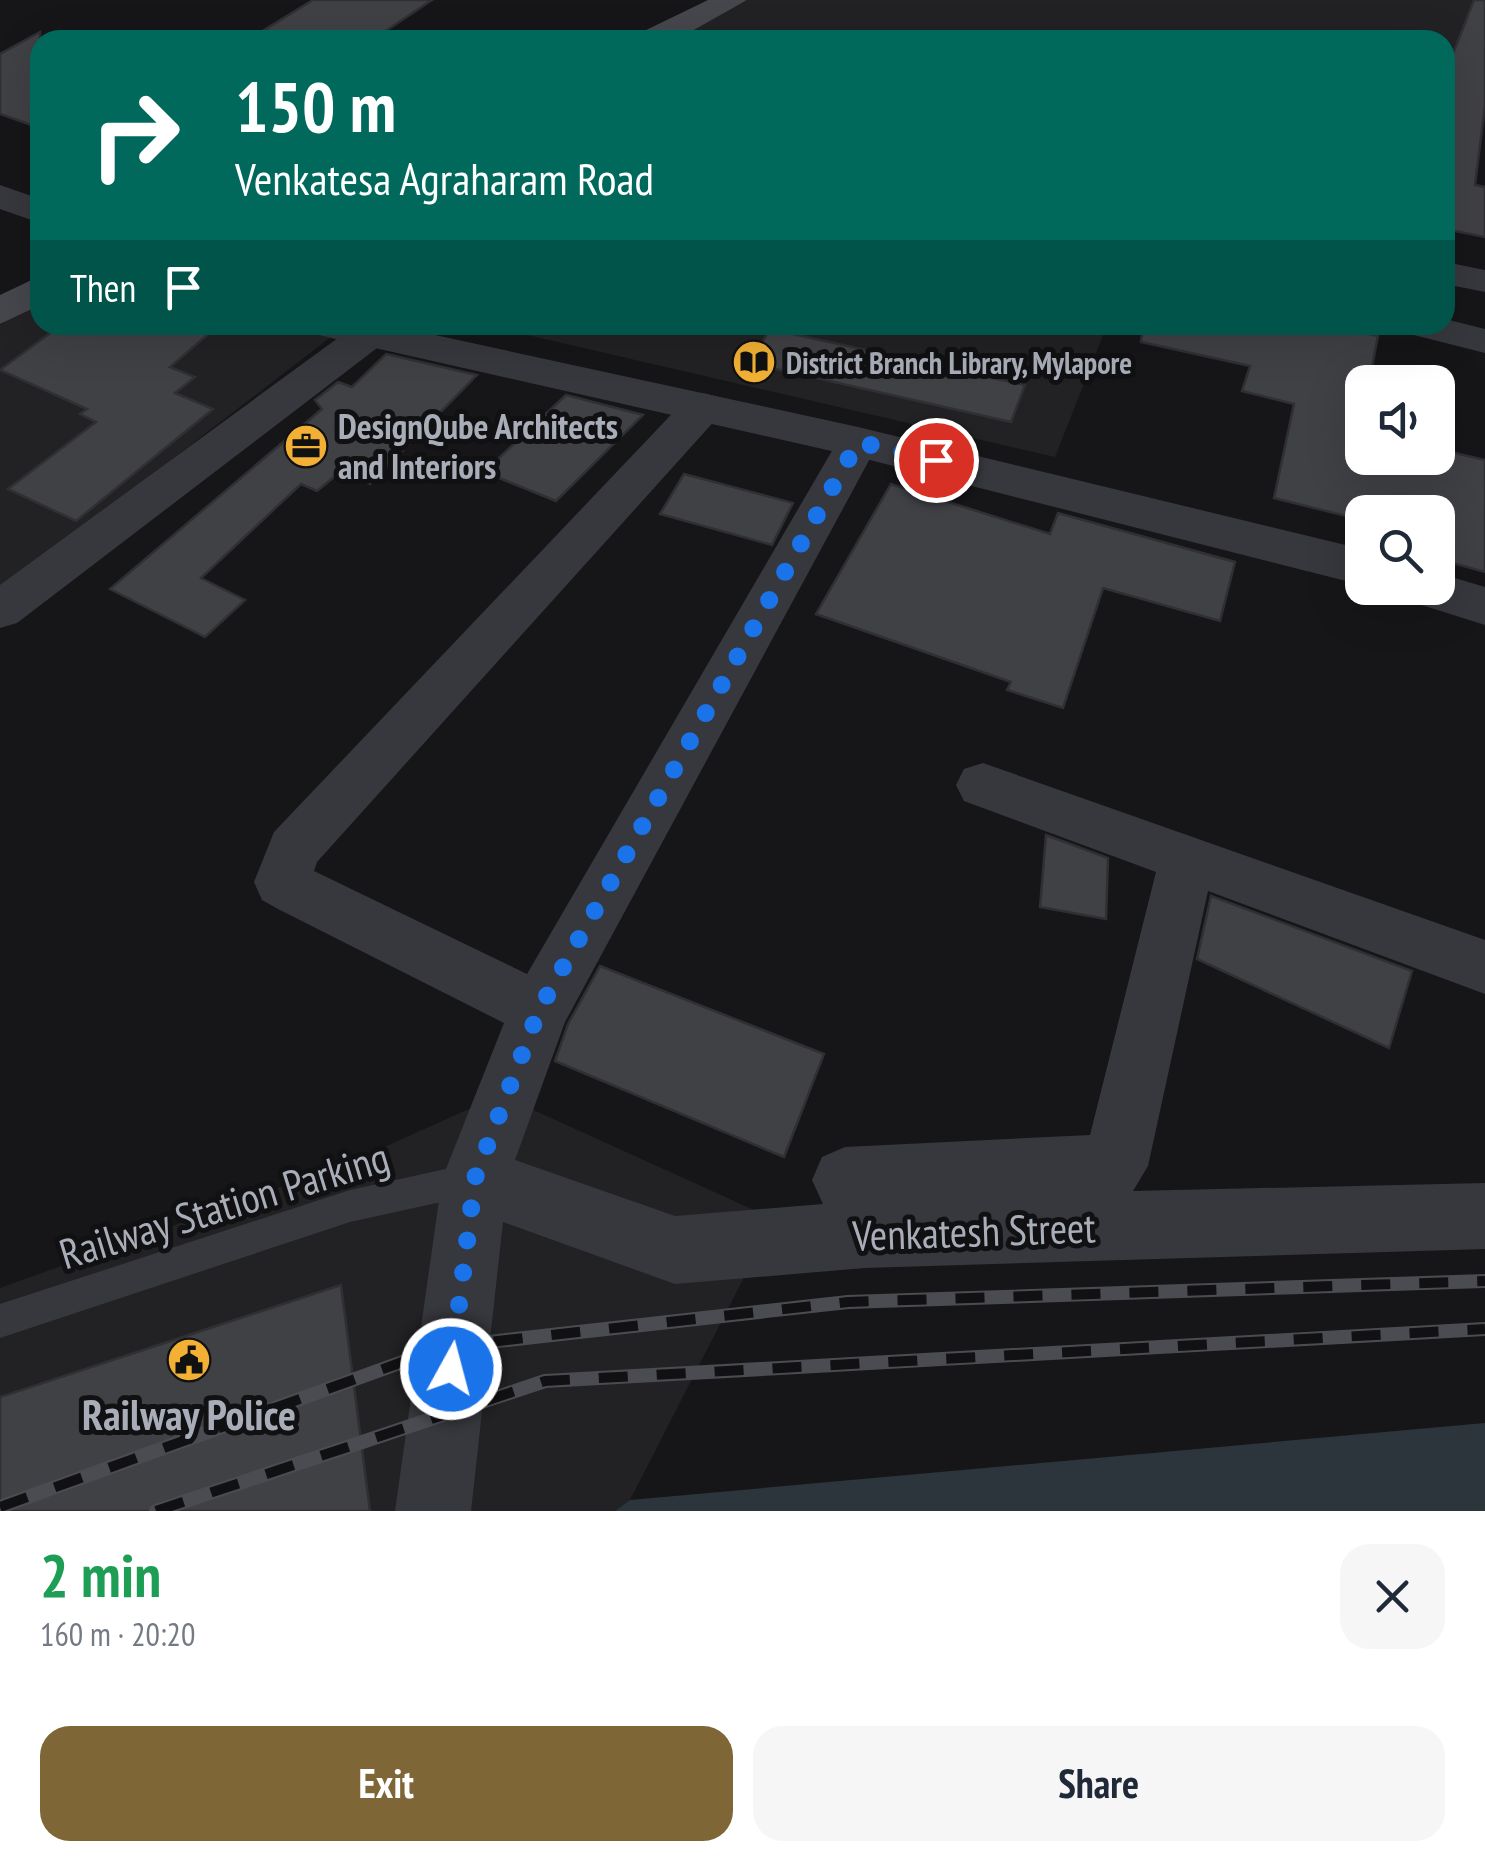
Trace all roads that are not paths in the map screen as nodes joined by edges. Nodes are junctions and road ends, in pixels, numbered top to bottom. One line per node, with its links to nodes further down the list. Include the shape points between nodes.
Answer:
1 (732, 0): 2 (main road)
2 (671, 30)
3 (0, 196): 4 (street)
4 (30, 208)
5 (1455, 274): 6 (street)
6 (1485, 282)
7 (30, 294): 8 (main road)
8 (0, 312)
9 (1455, 334): 12 (street)
10 (343, 335): 18 (street)
11 (372, 335): 13 (street)
12 (1485, 341)
13 (703, 407): 14 (street); 22 (street, via 285,865 282,882)
14 (858, 442): 15 (street); 22 (street)
15 (1345, 563)
16 (1455, 597): 17 (street)
17 (1485, 606)
18 (0, 610)
19 (982, 785): 20 (street)
20 (1187, 859): 21 (street); 23 (street, via 1115,1166)
21 (1485, 966)
22 (539, 1010): 24 (street)
23 (844, 1180)
24 (472, 1203): 25 (street, Venkatesh Street, via 674,1250 865,1234); 26 (lane, Railway Station Parking, via 350,1206); 27 (street)
25 (1485, 1216)
26 (0, 1322)
27 (433, 1511)

